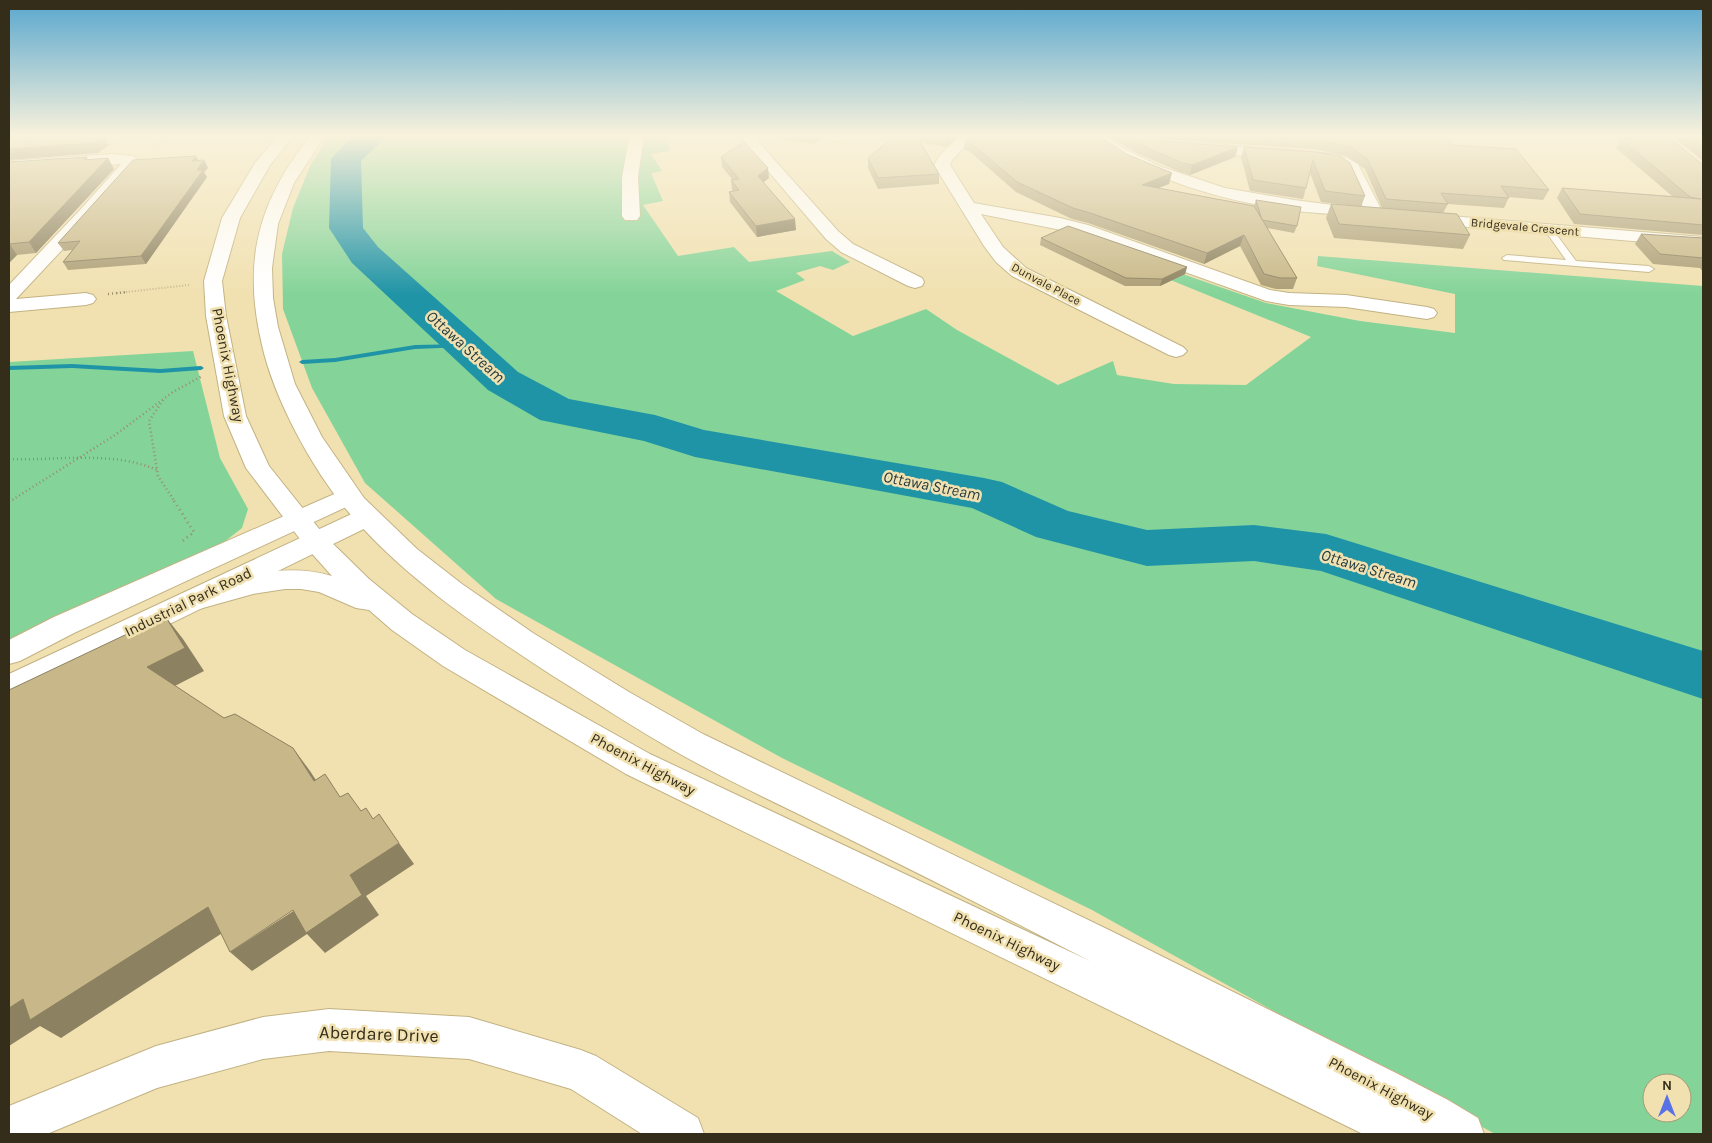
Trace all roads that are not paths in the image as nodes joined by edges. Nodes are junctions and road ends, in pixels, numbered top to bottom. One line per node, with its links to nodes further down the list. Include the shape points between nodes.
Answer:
1 (109, 187): 20 (street)
2 (249, 187): 26 (street, Phoenix Highway, via 231,218 214,282 216,316 235,416 258,468)
3 (284, 187): 25 (street, Phoenix Highway, via 266,237 262,277 272,346 288,395 312,441)
4 (630, 187): 11 (street)
5 (790, 187): 19 (street, via 846,248)
6 (955, 187): 9 (street, Dunvale Place)
7 (1210, 187): 10 (street, via 1252,199)
8 (1362, 187): 10 (street)
9 (969, 207): 23 (street, via 1082,229 1266,295 1346,301); 24 (street, Dunvale Place, via 1006,263)
10 (1374, 215): 12 (street)
11 (631, 216)
12 (1394, 216)
13 (1413, 218): 14 (street, Bridgevale Crescent)
14 (1548, 229): 15 (street, Bridgevale Crescent); 17 (lane)
15 (1703, 242)
16 (1507, 258): 17 (lane)
17 (1573, 264): 18 (lane)
18 (1650, 269)
19 (915, 282)
20 (9, 296)
21 (86, 299): 22 (street)
22 (9, 306)
23 (1427, 313)
24 (1176, 351)
25 (358, 506): 26 (street, Industrial Park Road); 27 (street, Industrial Park Road); 35 (street, Phoenix Highway, via 406,554 479,613 693,745 1340,1066 1446,1122)
26 (297, 520): 27 (street, Phoenix Highway); 30 (street, Industrial Park Road)
27 (315, 541): 28 (street, Industrial Park Road); 29 (street, Phoenix Highway)
28 (192, 601): 29 (street, via 268,582 294,579 316,581 341,589); 31 (street, Industrial Park Road)
29 (388, 611): 34 (street, Phoenix Highway, via 454,658 638,764)
30 (9, 653)
31 (9, 688)
32 (9, 1128): 33 (street, Aberdare Drive, via 156,1067 263,1038 329,1030 470,1038 581,1072)
33 (682, 1134)
34 (1410, 1134)
35 (1462, 1134)

